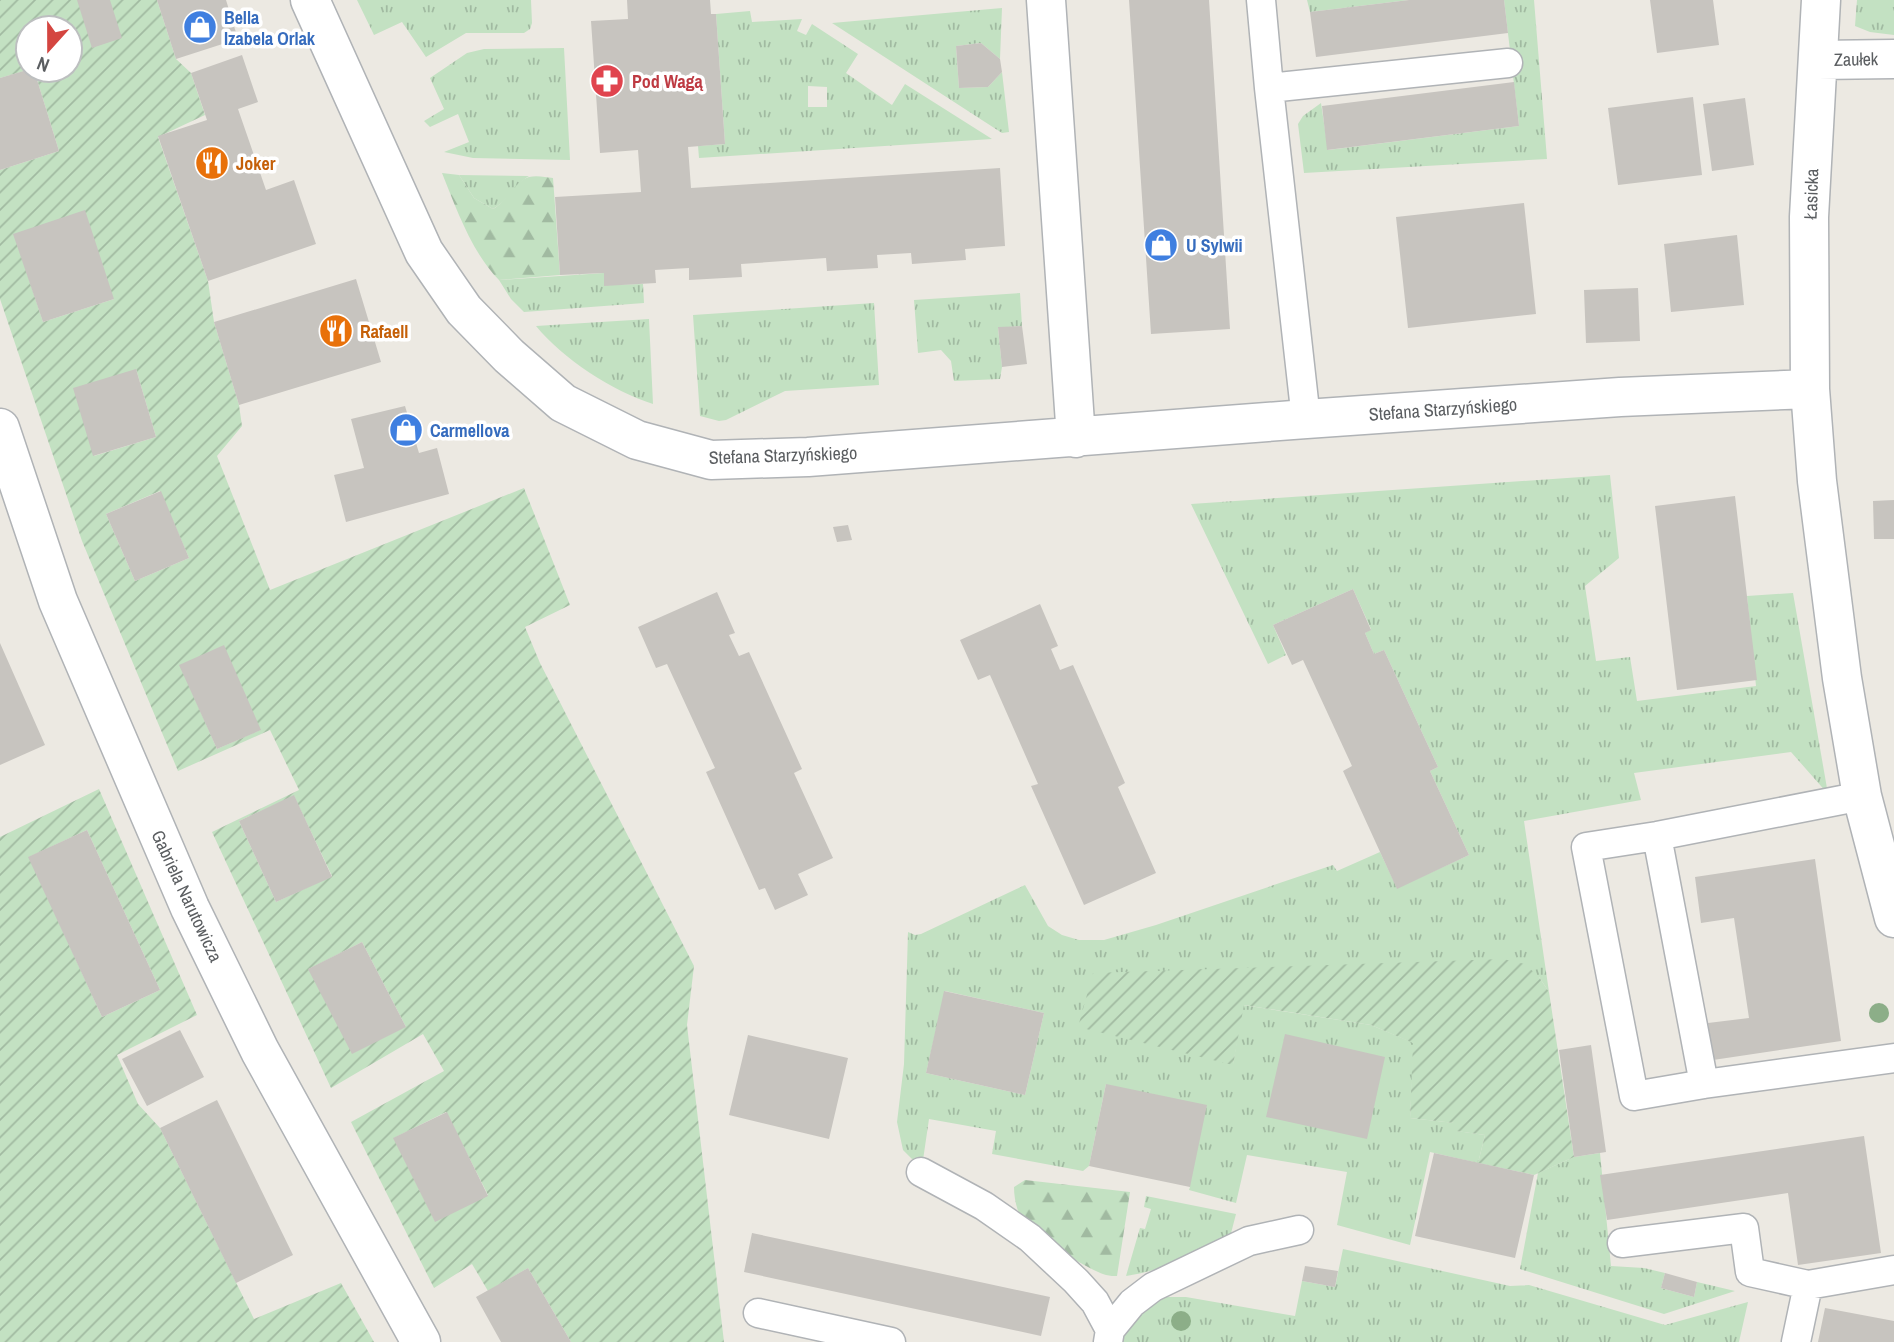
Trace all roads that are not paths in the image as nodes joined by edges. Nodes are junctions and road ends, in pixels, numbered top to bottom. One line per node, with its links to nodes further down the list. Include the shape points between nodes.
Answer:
1 (310, 0): 12 (street, Stefana Starzyńskiego, via 424,252 464,310 563,403 637,440 710,460)
2 (1046, 0): 12 (street)
3 (1261, 0): 8 (lane)
4 (1821, 0): 6 (street, Łasicka)
5 (1894, 59): 6 (street, Zaułek)
6 (1818, 60): 9 (street, Łasicka, via 1809,217)
7 (1508, 63): 8 (lane)
8 (1269, 88): 10 (lane)
9 (1810, 389): 10 (street, Stefana Starzyńskiego); 13 (street, Łasicka, via 1842,678)
10 (1306, 419): 12 (street, Stefana Starzyńskiego)
11 (0, 428): 25 (street, Gabriela Narutowicza, via 58,601 190,908 260,1051)
12 (1076, 438)
13 (1862, 796): 14 (lane); 15 (street, Łasicka)
14 (1657, 836): 17 (lane); 17 (lane, via 1586,847 1634,1096)
15 (1894, 918)
16 (1894, 1058): 17 (lane)
17 (1704, 1084)
18 (922, 1172): 24 (lane, via 984,1206 1054,1259 1095,1302)
19 (1299, 1230): 24 (lane, via 1249,1241 1153,1287 1132,1303)
20 (1622, 1243): 22 (lane, via 1744,1228 1750,1272)
21 (1894, 1270): 22 (lane)
22 (1808, 1285): 27 (lane)
23 (758, 1313): 26 (lane)
24 (1109, 1336)
25 (421, 1342)
26 (891, 1342)
27 (1796, 1342)

